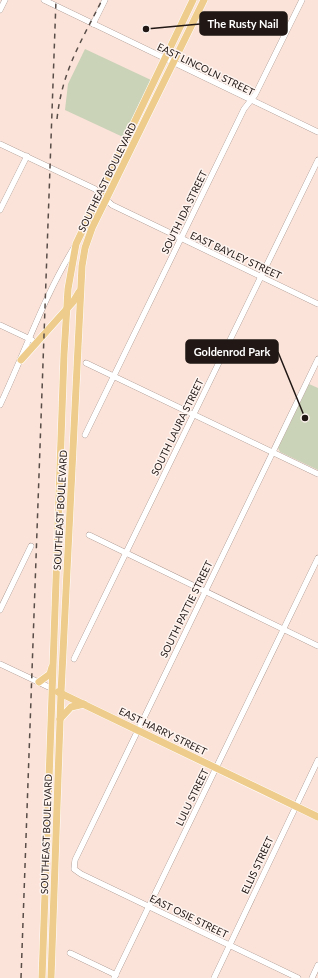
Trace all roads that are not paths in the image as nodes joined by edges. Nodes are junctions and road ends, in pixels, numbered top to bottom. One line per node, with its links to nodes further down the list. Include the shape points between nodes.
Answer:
1 (5, 0): 7 (street)
2 (44, 0): 8 (street, EAST LINCOLN STREET)
3 (105, 0): 8 (street)
4 (193, 0): 9 (main road, SOUTHEAST BOULEVARD)
5 (204, 0): 10 (main road, SOUTHEAST BOULEVARD)
6 (302, 0): 11 (street, SOUTH IDA STREET)
7 (0, 10)
8 (93, 24): 9 (street, EAST LINCOLN STREET)
9 (164, 59): 10 (street, EAST LINCOLN STREET); 16 (main road, SOUTHEAST BOULEVARD)
10 (174, 63): 11 (street, EAST LINCOLN STREET); 17 (main road, SOUTHEAST BOULEVARD)
11 (251, 100): 12 (street, EAST LINCOLN STREET); 19 (street, SOUTH IDA STREET, via 244,109)
12 (318, 132)
13 (0, 144): 14 (street, EAST BAYLEY STREET)
14 (27, 156): 16 (street, EAST BAYLEY STREET, via 95,189); 18 (street)
15 (318, 160): 21 (street, SOUTH LAURA STREET)
16 (99, 194): 17 (street, EAST BAYLEY STREET); 20 (main road, SOUTHEAST BOULEVARD)
17 (106, 201): 19 (street, EAST BAYLEY STREET); 22 (main road, SOUTHEAST BOULEVARD, via 85,248)
18 (0, 210)
19 (181, 239): 21 (street, EAST BAYLEY STREET); 30 (street, SOUTH IDA STREET)
20 (76, 244): 24 (main road, SOUTHEAST BOULEVARD); 26 (street, via 46,299)
21 (261, 277): 23 (street, EAST BAYLEY STREET); 32 (street, SOUTH LAURA STREET)
22 (81, 287): 24 (main road, via 77,297); 49 (main road, SOUTHEAST BOULEVARD)
23 (318, 304)
24 (66, 310): 26 (main road); 45 (main road, SOUTHEAST BOULEVARD)
25 (0, 325): 26 (street)
26 (33, 340): 28 (main road)
27 (318, 359): 34 (street, SOUTH PATTIE STREET)
28 (21, 360): 31 (street)
29 (86, 363): 30 (street)
30 (114, 377): 32 (street); 33 (street, SOUTH IDA STREET)
31 (0, 405)
32 (193, 415): 34 (street); 38 (street, SOUTH LAURA STREET)
33 (85, 435)
34 (272, 452): 35 (street); 40 (street, SOUTH PATTIE STREET)
35 (318, 474)
36 (89, 535): 38 (street)
37 (30, 546): 41 (street)
38 (125, 553): 40 (street); 44 (street, SOUTH LAURA STREET)
39 (318, 558): 42 (street, LULU STREET)
40 (205, 591): 42 (street); 52 (street, SOUTH PATTIE STREET)
41 (0, 610)
42 (284, 629): 43 (street); 54 (street, LULU STREET)
43 (318, 646)
44 (74, 659)
45 (54, 663): 47 (main road, via 50,674); 48 (main road, SOUTHEAST BOULEVARD)
46 (0, 664): 47 (street, EAST HARRY STREET)
47 (39, 682): 48 (street, EAST HARRY STREET)
48 (53, 689): 49 (main road, EAST HARRY STREET); 63 (main road, SOUTHEAST BOULEVARD)
49 (61, 693): 50 (main road, EAST HARRY STREET); 51 (main road, SOUTHEAST BOULEVARD)
50 (84, 704): 51 (main road, via 71,706); 52 (main road, EAST HARRY STREET)
51 (60, 719): 64 (main road, SOUTHEAST BOULEVARD)
52 (137, 730): 54 (main road, EAST HARRY STREET); 57 (street, SOUTH PATTIE STREET, via 75,860)
53 (318, 760): 55 (street, ELLIS STREET)
54 (216, 768): 55 (main road, EAST HARRY STREET); 58 (street, LULU STREET)
55 (296, 806): 56 (main road, EAST HARRY STREET); 59 (street, ELLIS STREET)
56 (318, 817)
57 (74, 868): 58 (street, EAST OSIE STREET, via 80,874)
58 (150, 907): 59 (street, EAST OSIE STREET); 62 (street, LULU STREET)
59 (229, 945): 65 (street, ELLIS STREET); 66 (street, EAST OSIE STREET)
60 (70, 953): 62 (street)
61 (318, 965): 67 (street)
62 (115, 977)
63 (42, 978)
64 (51, 978)
65 (214, 978)
66 (298, 978)
67 (312, 978)

